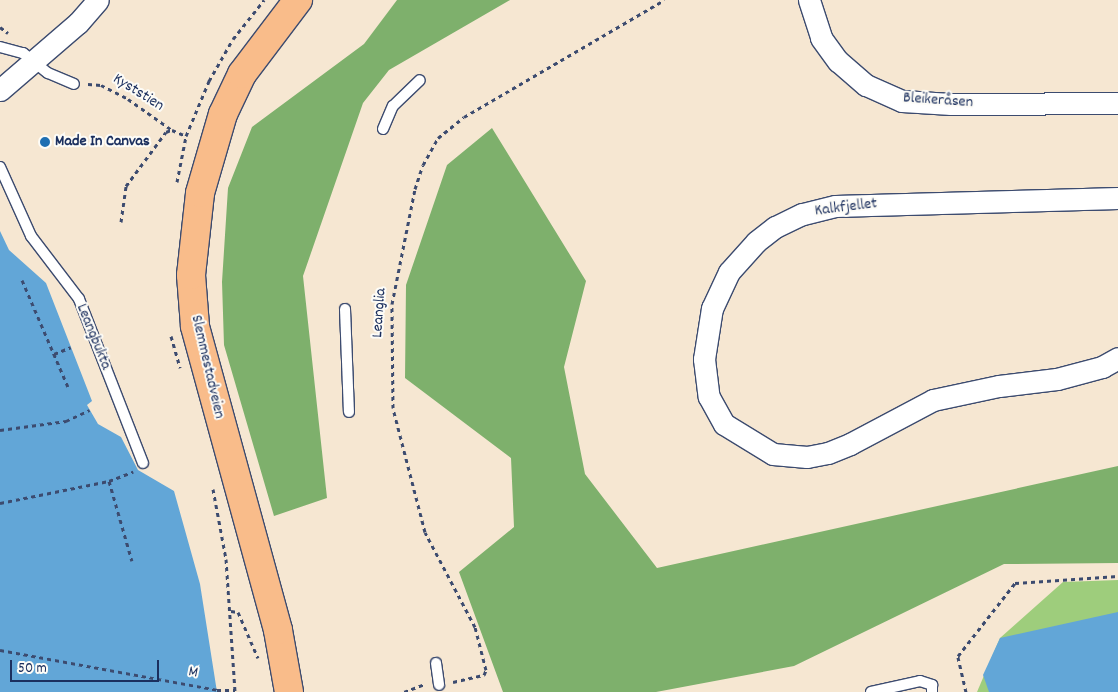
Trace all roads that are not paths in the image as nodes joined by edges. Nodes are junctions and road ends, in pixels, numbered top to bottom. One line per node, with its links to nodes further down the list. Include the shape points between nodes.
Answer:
1 (98, 0): 5 (street)
2 (298, 0): 19 (main road, Slemmestadveien, via 242,74 223,114 200,193 190,275 195,326 278,630)
3 (809, 0): 9 (street, Bleikeråsen, via 821,38 838,61 866,85 902,100 951,104)
4 (0, 47): 5 (lane, via 23,52)
5 (36, 62): 7 (lane, via 48,73); 8 (street)
6 (420, 80): 10 (lane, via 393,106)
7 (74, 84)
8 (0, 90)
9 (1118, 103)
10 (383, 129)
11 (0, 167): 16 (lane, Leangbukta, via 31,236 79,300)
12 (1118, 198): 14 (street, Kalkfjellet, via 835,206 802,214 775,227 756,242 729,272 712,308 704,359 709,397 724,424 773,454 807,457 850,444 933,400 999,386 1057,379 1102,367)
13 (346, 308): 15 (lane, Leanglia)
14 (1118, 358)
15 (349, 412)
16 (140, 467)
17 (436, 663): 18 (lane)
18 (439, 685)
19 (289, 692)
20 (871, 692): 21 (lane, via 920,681 932,685)
21 (932, 692)

